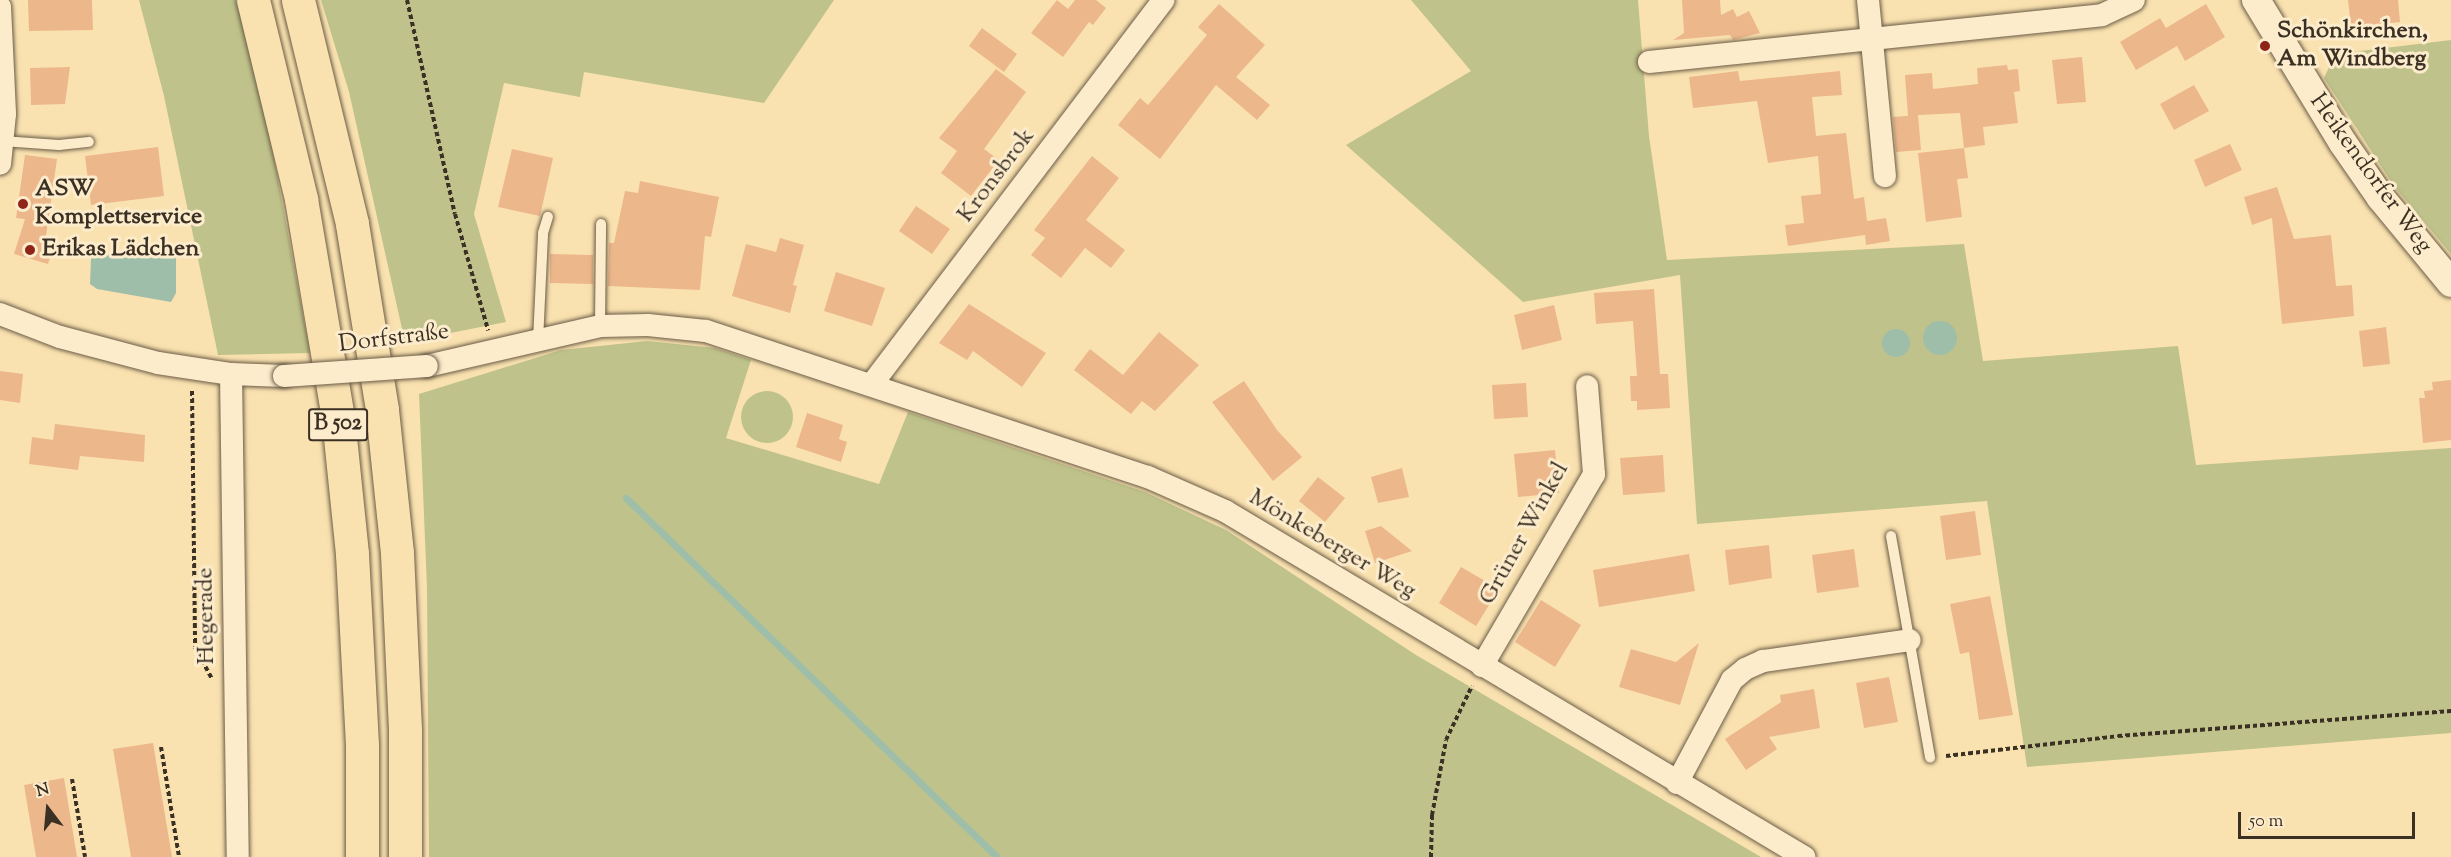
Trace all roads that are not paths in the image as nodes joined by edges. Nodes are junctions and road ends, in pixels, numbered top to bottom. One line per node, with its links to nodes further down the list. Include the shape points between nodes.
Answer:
1 (253, 0): 30 (highway, B 502, via 301,199 338,418 352,554 362,746)
2 (298, 0): 31 (highway, B 502, via 352,224 382,410 397,554 405,731)
3 (1164, 0): 22 (street, Kronsbrok)
4 (1868, 0): 8 (street)
5 (2134, 0): 8 (street, via 2102,15)
6 (2256, 0): 16 (street, Heikendorfer Weg, via 2350,153)
7 (0, 7): 10 (street, via 5,114)
8 (1871, 40): 9 (street); 13 (street)
9 (1649, 62)
10 (2, 141): 11 (lane, via 59,145); 12 (street)
11 (89, 142)
12 (0, 164)
13 (1885, 177)
14 (548, 217): 19 (lane, via 543,233)
15 (601, 224): 18 (lane)
16 (2451, 283)
17 (0, 314): 21 (street, Dorfstraße, via 60,337 192,369)
18 (600, 327): 19 (street, Dorfstraße); 20 (street, Dorfstraße, via 648,325 705,331)
19 (538, 341): 21 (street, Dorfstraße, bridge, via 427,366 285,376)
20 (795, 358): 22 (street, Mönkeberger Weg)
21 (231, 374): 29 (street, Hegerade)
22 (872, 384): 26 (street, Mönkeberger Weg, via 1148,477 1225,511)
23 (1587, 386): 26 (street, Grüner Winkel, via 1594,474)
24 (1891, 536): 25 (lane)
25 (1910, 640): 27 (lane); 28 (street, via 1763,661 1745,669 1732,680)
26 (1482, 666): 28 (street, Mönkeberger Weg)
27 (1930, 758)
28 (1677, 783): 32 (street, Mönkeberger Weg)
29 (238, 857)
30 (362, 857)
31 (405, 857)
32 (1804, 857)

